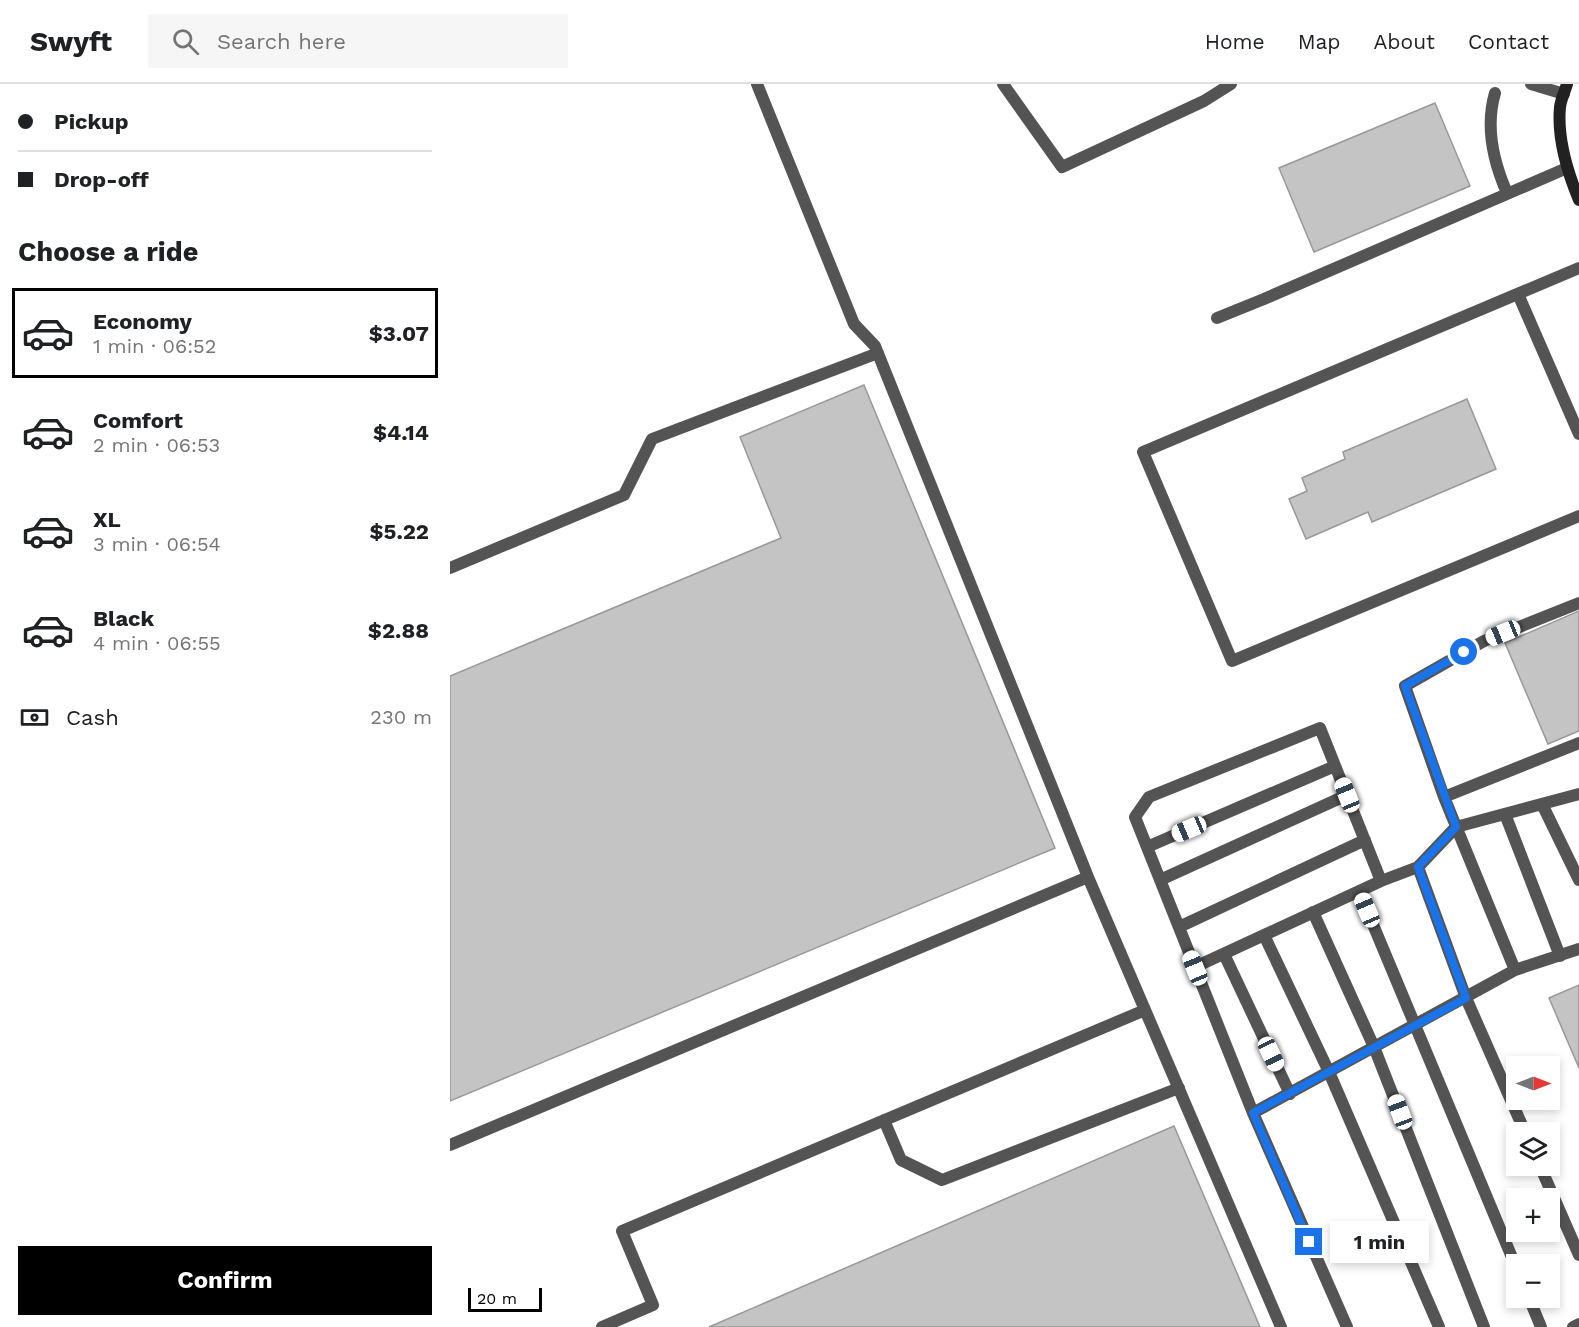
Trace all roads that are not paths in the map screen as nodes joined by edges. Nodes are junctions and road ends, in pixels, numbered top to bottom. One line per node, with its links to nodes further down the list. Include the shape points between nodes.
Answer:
1 (757, 84): 13 (lane, via 854,324)
2 (1003, 84): 3 (lane, via 1062,167 1204,101)
3 (1231, 84)
4 (1531, 84): 5 (lane)
5 (1566, 89): 7 (street, via 1560,106)
6 (1495, 93): 8 (lane, via 1491,143)
7 (1567, 168): 8 (lane); 9 (street)
8 (1507, 194): 12 (lane)
9 (1579, 200)
10 (1579, 268): 11 (lane)
11 (1518, 294): 14 (lane); 15 (lane, via 1143,452 1232,661)
12 (1217, 318)
13 (878, 353): 16 (lane, via 652,439 624,495); 29 (lane)
14 (1579, 434)
15 (1579, 516)
16 (450, 568)
17 (1579, 603): 22 (lane, via 1484,641 1405,686)
18 (1579, 743): 22 (lane)
19 (1335, 766): 21 (lane); 27 (lane); 27 (lane, via 1320,728 1149,796 1135,817)
20 (1579, 794): 23 (lane)
21 (1347, 795): 26 (lane); 30 (lane)
22 (1444, 796): 25 (lane)
23 (1542, 804): 24 (lane); 31 (lane)
24 (1505, 814): 25 (lane); 39 (lane)
25 (1456, 827): 28 (lane); 41 (lane)
26 (1365, 840): 32 (lane); 35 (lane)
27 (1147, 847): 30 (lane)
28 (1418, 867): 32 (lane); 42 (lane)
29 (1088, 877): 43 (lane); 52 (lane)
30 (1160, 880): 35 (lane)
31 (1579, 880)
32 (1381, 881): 33 (lane)
33 (1359, 891): 34 (lane); 44 (lane)
34 (1313, 912): 36 (lane); 45 (lane)
35 (1179, 927): 40 (lane)
36 (1264, 935): 38 (lane); 46 (lane)
37 (1579, 949): 39 (lane)
38 (1224, 954): 40 (lane); 48 (lane)
39 (1560, 956): 41 (lane)
40 (1195, 968): 49 (lane)
41 (1515, 970): 42 (lane)
42 (1466, 998): 44 (lane); 51 (lane)
43 (1145, 1010): 47 (lane); 50 (lane)
44 (1416, 1025): 45 (lane); 54 (lane)
45 (1374, 1047): 46 (lane); 62 (lane)
46 (1329, 1072): 48 (lane); 61 (lane)
47 (1179, 1088): 50 (lane, via 942,1180 901,1160); 59 (lane)
48 (1290, 1094): 49 (lane)
49 (1253, 1113): 60 (lane)
50 (884, 1120): 58 (lane, via 622,1231 653,1305)
51 (1521, 1122)
52 (450, 1145)
53 (1544, 1176): 55 (lane)
54 (1511, 1254)
55 (1579, 1255)
56 (1533, 1308): 63 (lane)
57 (1579, 1324): 64 (lane)
58 (602, 1327)
59 (1281, 1327)
60 (1347, 1327)
61 (1439, 1327)
62 (1484, 1327)
63 (1541, 1327)
64 (1573, 1327)

